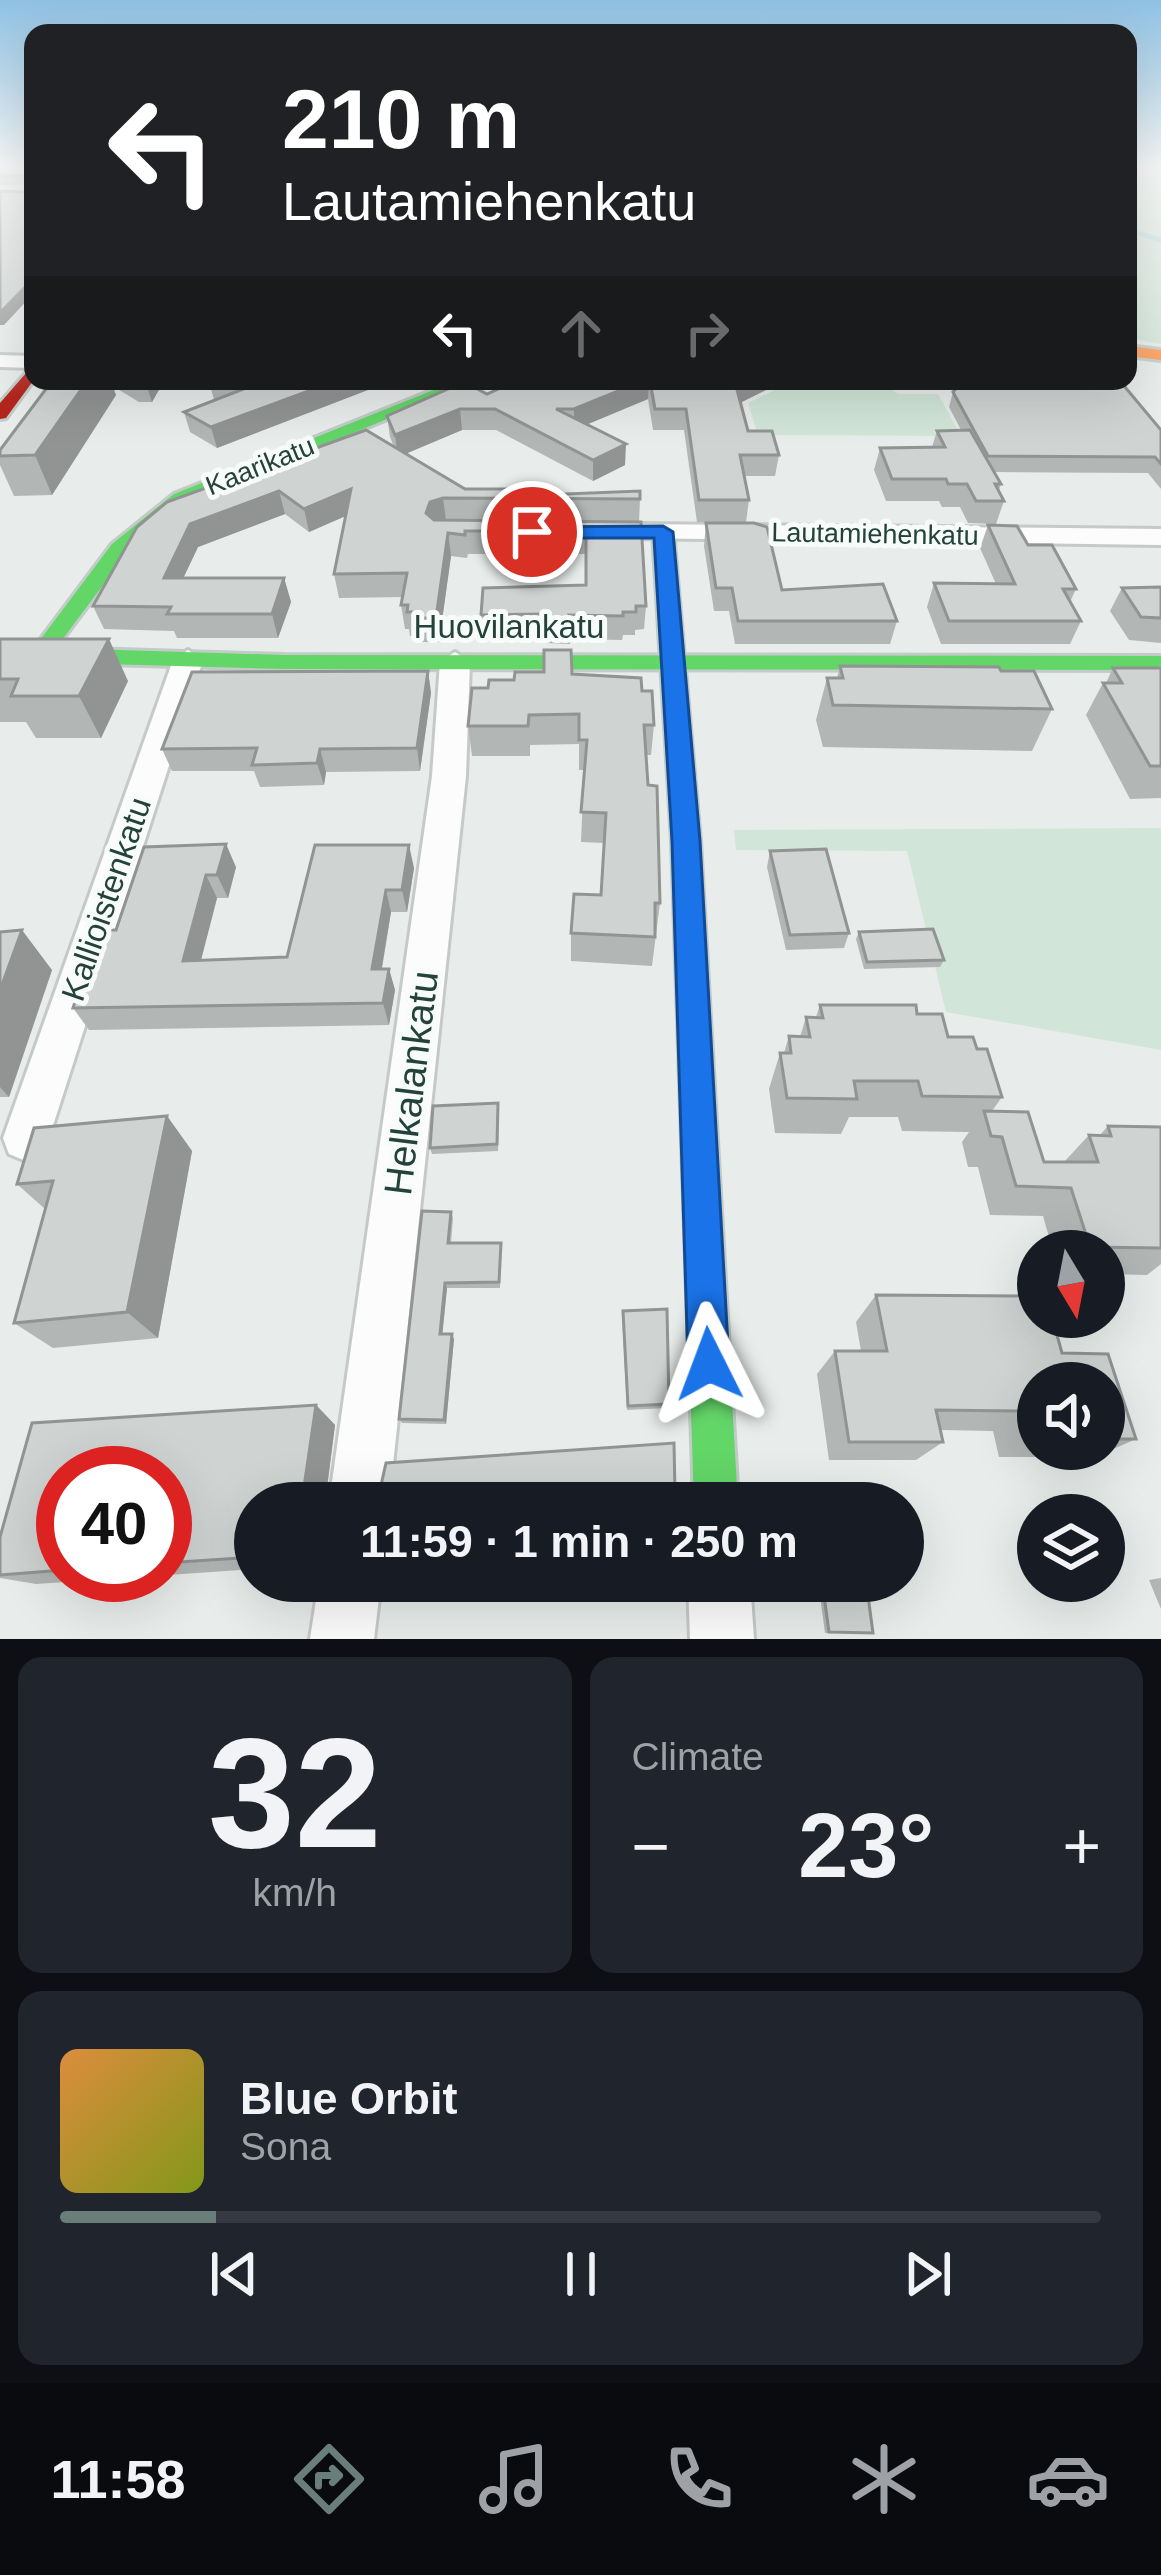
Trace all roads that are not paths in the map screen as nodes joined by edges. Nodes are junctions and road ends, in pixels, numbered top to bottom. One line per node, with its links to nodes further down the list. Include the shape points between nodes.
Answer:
1 (24, 379): 4 (street)
2 (52, 390): 5 (street)
3 (448, 390): 10 (street, Kaarikatu, via 140,521 91,577)
4 (0, 414)
5 (35, 414)
6 (609, 532): 7 (street, Lautamiehenkatu)
7 (663, 532): 8 (street, Lautamiehenkatu); 13 (street)
8 (1161, 537)
9 (0, 654): 10 (street, Huovilankatu)
10 (41, 655): 11 (street, Huovilankatu)
11 (188, 660): 12 (street, Huovilankatu); 15 (street, Kallioistenkatu)
12 (455, 662): 13 (street, Huovilankatu); 16 (street, Helkalankatu, via 449,776)
13 (674, 663): 14 (street, Huovilankatu); 17 (street)
14 (1161, 663)
15 (26, 1138)
16 (362, 1482)
17 (715, 1482)
18 (347, 1602): 20 (street)
19 (720, 1602): 21 (street)
20 (342, 1639)
21 (722, 1639)

